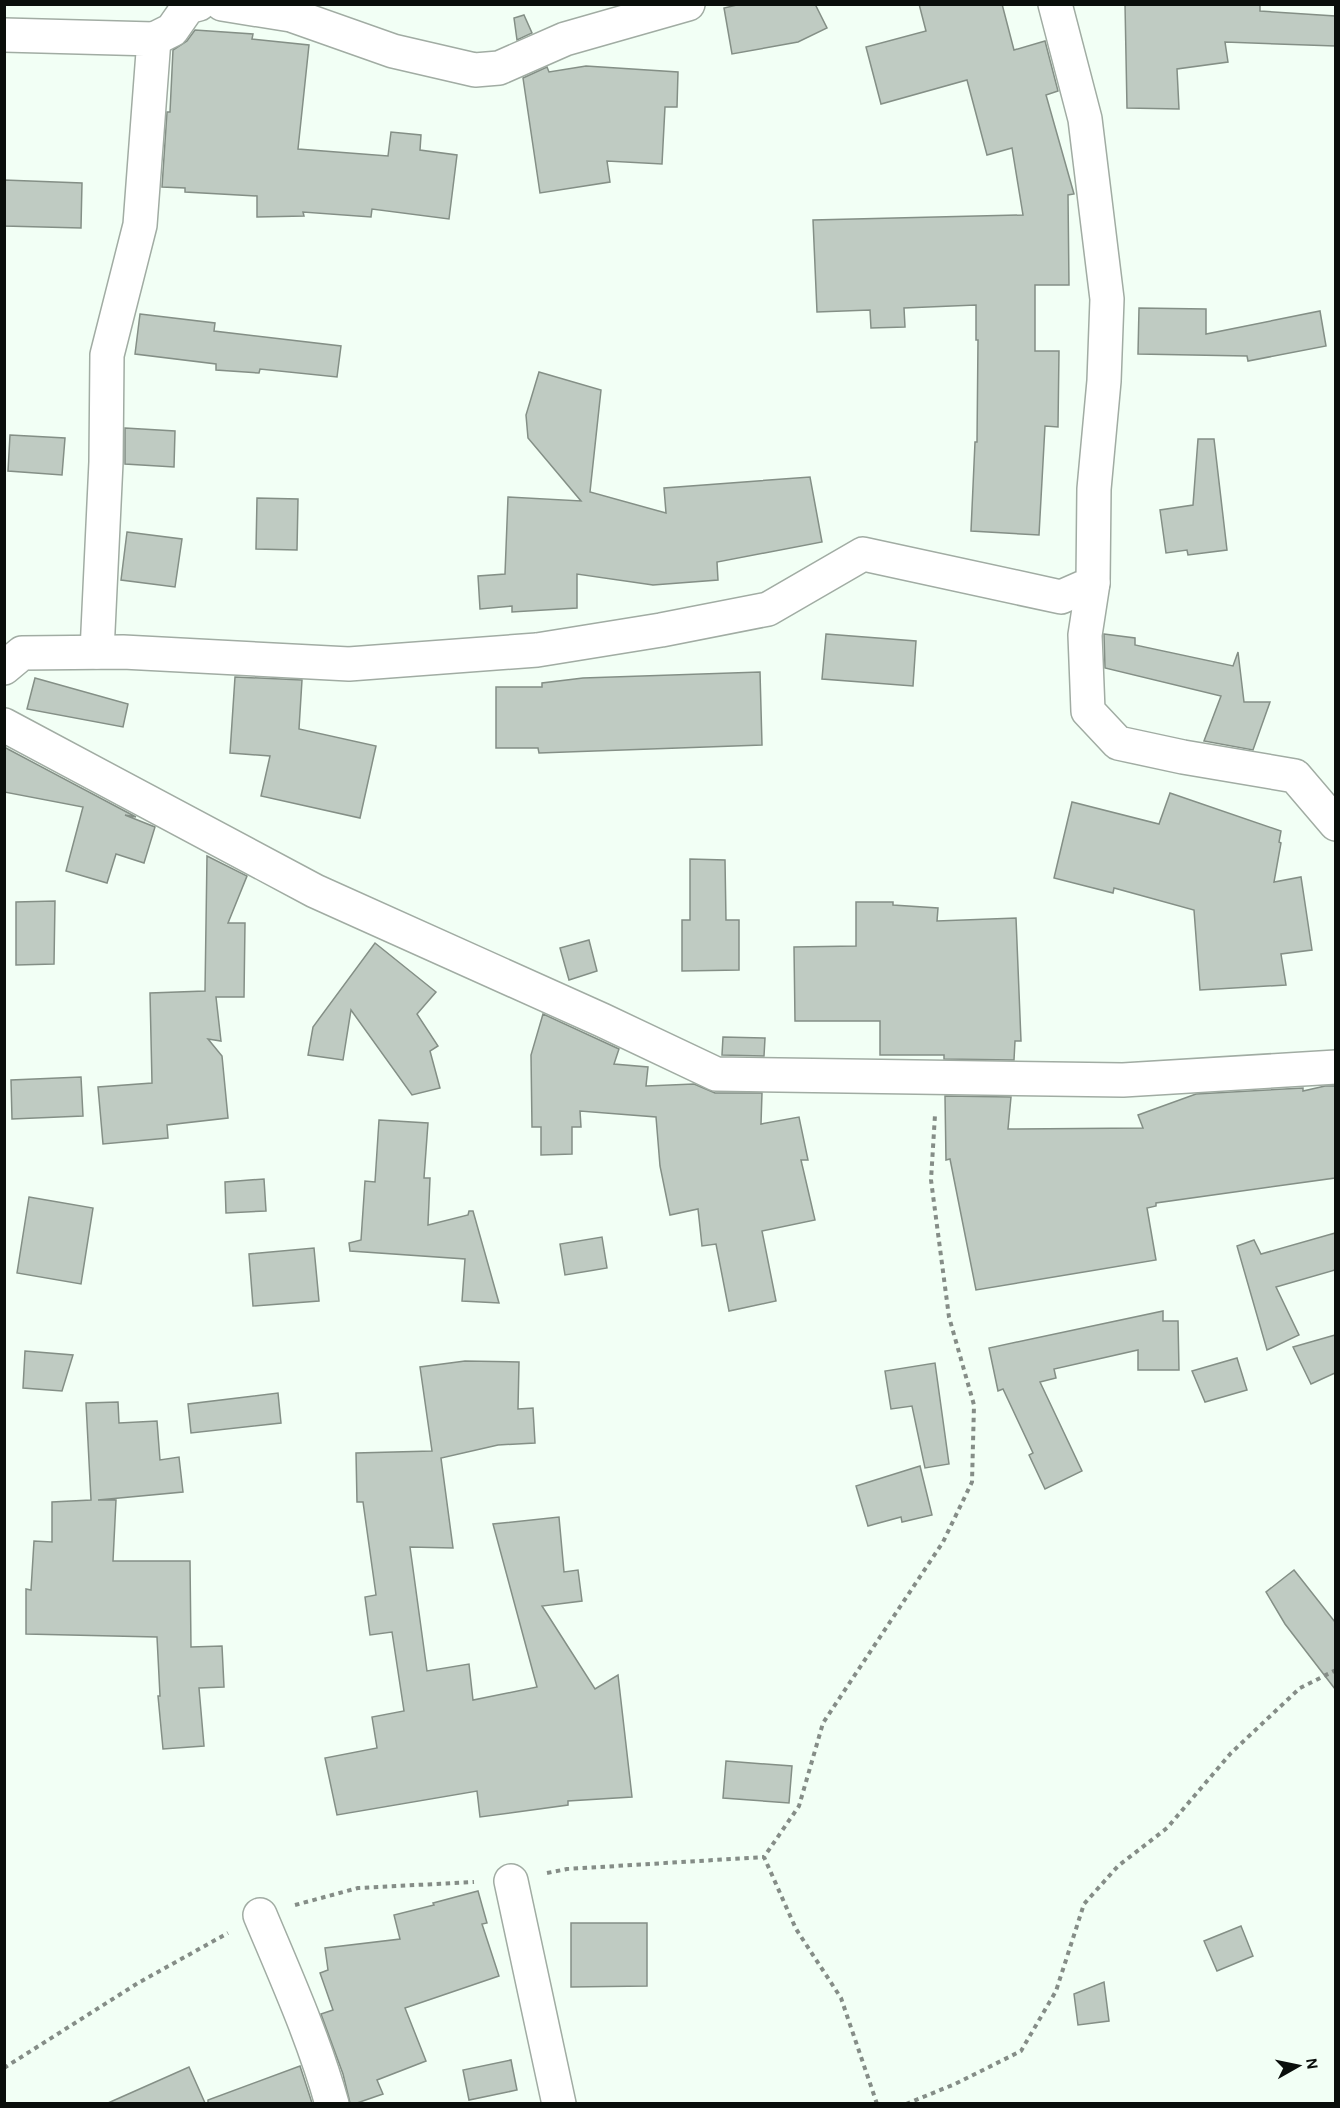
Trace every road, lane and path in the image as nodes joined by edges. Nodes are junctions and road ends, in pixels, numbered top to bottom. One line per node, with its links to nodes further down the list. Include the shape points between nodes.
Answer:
1 (199, 4): 6 (street, via 188,8 172,30)
2 (222, 4): 3 (street, via 291,15 393,51 475,70 499,68 565,39)
3 (688, 4)
4 (1055, 4): 7 (street, via 1086,119 1107,299)
5 (4, 35): 6 (street)
6 (154, 39): 8 (street, via 140,225 107,355)
7 (1093, 583): 8 (street, via 1061,597 863,554 768,609 537,651 349,664); 11 (street, via 1085,634 1088,711 1118,743 1295,776)
8 (97, 652): 9 (street, via 22,653)
9 (4, 668)
10 (4, 725): 13 (street, via 315,891 716,1074)
11 (1335, 824)
12 (1335, 1067): 13 (street, via 1123,1080)
13 (938, 1078): 15 (path, via 931,1180 949,1317 974,1405 972,1482 943,1542 823,1723 799,1806)
14 (1335, 1670): 22 (path, via 1291,1696 1231,1753 1167,1828 1118,1866 1084,1904 1056,1991 1021,2051)
15 (764, 1857): 16 (path, via 567,1869); 21 (path, via 796,1929 841,1998)
16 (511, 1881): 17 (path, via 358,1888); 20 (street)
17 (260, 1915): 18 (path, via 138,1983); 19 (street)
18 (4, 2068)
19 (332, 2103)
20 (559, 2103)
21 (876, 2103)
22 (906, 2103)

